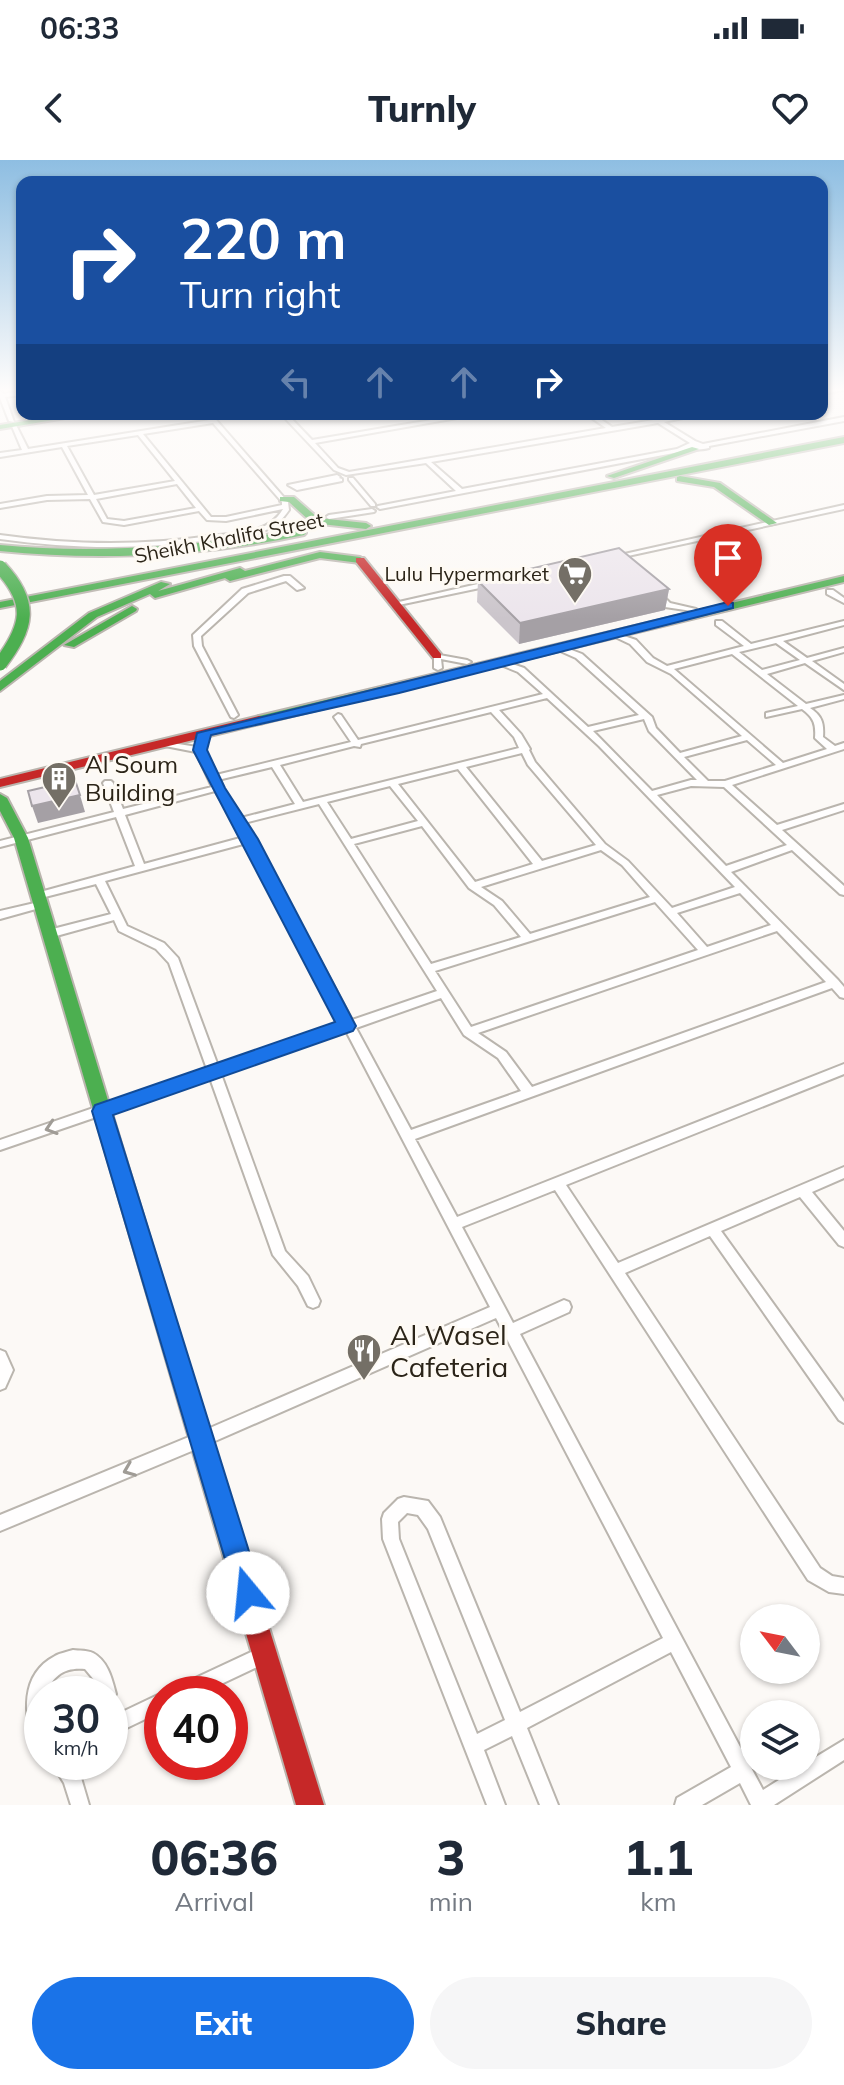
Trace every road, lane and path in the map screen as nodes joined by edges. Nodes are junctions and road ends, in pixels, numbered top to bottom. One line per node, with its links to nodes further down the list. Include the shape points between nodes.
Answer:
1 (75, 466): 16 (street)
2 (165, 466): 14 (street)
3 (256, 466): 17 (street)
4 (330, 466): 11 (street)
5 (413, 466): 12 (street)
6 (432, 466): 15 (street)
7 (592, 466): 15 (street)
8 (652, 466): 13 (main road)
9 (686, 466): 13 (main road, Sheikh Khalifa Street)
10 (708, 466): 13 (main road, Sheikh Khalifa Street)
11 (338, 475): 12 (street); 12 (street); 17 (street, via 291,484)
12 (350, 477): 21 (street)
13 (620, 480): 21 (main road, Sheikh Khalifa Street); 22 (main road, Sheikh Khalifa Street); 23 (main road, via 704,480)
14 (178, 482): 16 (street); 20 (street)
15 (460, 491): 21 (street)
16 (91, 497): 18 (street); 20 (street, via 102,520 114,523)
17 (286, 497): 20 (street, via 221,520 209,519); 21 (main road, via 315,521); 26 (street, via 281,518 255,531 159,546 74,547)
18 (0, 506)
19 (844, 507): 23 (street)
20 (200, 509)
21 (369, 511): 24 (main road, Sheikh Khalifa Street)
22 (462, 516): 25 (main road, Sheikh Khalifa Street); 29 (main road, via 362,545 355,550)
23 (772, 523): 30 (street, via 611,557)
24 (335, 524): 27 (main road, via 129,558); 37 (main road, Sheikh Khalifa Street)
25 (395, 528): 28 (main road); 40 (main road, Sheikh Khalifa Street)
26 (0, 537)
27 (0, 548)
28 (282, 558): 48 (main road, via 143,599); 59 (main road, via 124,599 79,624)
29 (360, 560): 39 (main road); 48 (main road, via 315,556 175,592)
30 (621, 565)
31 (0, 567): 55 (main road, bridge, via 23,594 27,613 22,634)
32 (844, 576): 41 (main road); 46 (main road)
33 (502, 581): 39 (street)
34 (300, 588): 67 (street, via 287,578 254,586 197,635)
35 (649, 588): 41 (street)
36 (830, 592): 38 (street)
37 (0, 595)
38 (844, 601)
39 (394, 604): 54 (main road)
40 (0, 605)
41 (666, 610): 54 (main road, via 467,662)
42 (719, 623): 49 (street)
43 (844, 623): 44 (street)
44 (834, 625): 45 (street); 47 (street)
45 (844, 632)
46 (626, 636): 50 (main road); 57 (street, via 650,660)
47 (777, 640): 49 (street); 53 (street)
48 (70, 645): 63 (main road)
49 (750, 647): 52 (street)
50 (572, 649): 56 (main road); 69 (street)
51 (844, 650): 53 (street)
52 (733, 651): 57 (street); 58 (street)
53 (806, 660): 58 (street); 60 (street)
54 (437, 662): 65 (main road)
55 (0, 664)
56 (515, 664): 61 (street); 73 (main road)
57 (667, 668): 72 (street)
58 (761, 673): 64 (street)
59 (0, 687)
60 (844, 688)
61 (549, 695): 66 (street); 71 (street)
62 (844, 697): 64 (street)
63 (0, 699)
64 (803, 706): 68 (street); 76 (street, via 819,722 819,738)
65 (274, 707): 67 (main road); 74 (main road, via 171,736)
66 (494, 710): 75 (street); 77 (street)
67 (234, 715): 87 (main road)
68 (769, 715)
69 (644, 716): 71 (street); 78 (street)
70 (338, 717): 75 (street)
71 (585, 730): 88 (street)
72 (749, 737): 78 (street); 81 (street)
73 (202, 741): 74 (main road); 83 (street)
74 (163, 743): 87 (main road)
75 (357, 745): 79 (street)
76 (839, 748): 81 (street)
77 (526, 749): 80 (street); 100 (street, via 531,763)
78 (678, 756): 85 (street)
79 (276, 766): 83 (street); 90 (street)
80 (461, 766): 84 (street); 102 (street)
81 (782, 766): 86 (street)
82 (108, 783): 92 (street)
83 (216, 783): 92 (street); 93 (street)
84 (393, 783): 89 (street); 94 (street)
85 (705, 783): 86 (street); 88 (street)
86 (726, 784): 95 (street)
87 (4, 787): 96 (main road)
88 (651, 794): 104 (street)
89 (322, 801): 90 (street); 98 (street)
90 (301, 806): 93 (street)
91 (844, 807): 95 (street)
92 (119, 814): 96 (street); 103 (street)
93 (239, 821): 97 (street)
94 (423, 823): 98 (street); 106 (street)
95 (775, 829): 101 (street)
96 (21, 838): 99 (street); 110 (main road)
97 (250, 839): 103 (street); 122 (street)
98 (348, 843): 118 (street)
99 (0, 844)
100 (602, 846): 102 (street); 109 (street)
101 (793, 846): 104 (street); 108 (street)
102 (540, 866): 106 (street)
103 (141, 868): 105 (street)
104 (726, 870): 107 (street)
105 (99, 880): 110 (street); 113 (street)
106 (473, 886): 116 (street, via 498,903)
107 (743, 888): 111 (street); 114 (street)
108 (844, 892)
109 (657, 898): 111 (street); 116 (street)
110 (38, 900): 112 (street); 115 (main road)
111 (670, 912): 117 (street)
112 (0, 915)
113 (116, 916): 115 (street); 125 (street, via 126,930 171,957)
114 (780, 926): 117 (street); 119 (street)
115 (49, 934): 127 (main road)
116 (526, 936): 118 (street)
117 (705, 951): 123 (street)
118 (428, 969): 120 (street)
119 (834, 983): 121 (street); 126 (street)
120 (444, 993): 122 (street); 123 (street)
121 (844, 994)
122 (347, 1026): 125 (street); 128 (street)
123 (468, 1032): 126 (street, via 502,1055)
124 (844, 1069): 131 (street)
125 (215, 1072): 127 (street); 137 (street, via 280,1255)
126 (529, 1093): 128 (street)
127 (102, 1111): 129 (street, one-way to 129); 144 (main road)
128 (407, 1137): 133 (street)
129 (0, 1145)
130 (844, 1172): 132 (street)
131 (557, 1182): 133 (street); 136 (street)
132 (802, 1190): 134 (street); 135 (street)
133 (454, 1224): 139 (street)
134 (712, 1229): 136 (street); 143 (street)
135 (844, 1241)
136 (615, 1271): 146 (street, via 814,1574)
137 (313, 1301)
138 (564, 1307): 140 (street)
139 (499, 1310): 140 (street); 144 (street)
140 (511, 1331): 147 (street)
141 (0, 1357): 142 (street, via 6,1370)
142 (0, 1383)
143 (844, 1415)
144 (201, 1440): 145 (street, one-way to 145); 148 (main road)
145 (0, 1523)
146 (844, 1586)
147 (675, 1641): 152 (street); 155 (street)
148 (266, 1654): 151 (street); 161 (main road)
149 (46, 1676): 150 (street, via 66,1659 89,1660)
150 (102, 1676)
151 (219, 1676)
152 (516, 1724): 153 (street); 153 (street, via 429,1513 404,1505 390,1519 391,1539); 163 (street)
153 (473, 1746): 162 (street)
154 (844, 1749): 159 (street)
155 (740, 1765)
156 (740, 1773): 164 (street)
157 (73, 1780): 160 (street)
158 (748, 1780): 159 (street)
159 (761, 1804)
160 (80, 1805)
161 (310, 1805)
162 (496, 1805)
163 (549, 1805)
164 (684, 1805)

